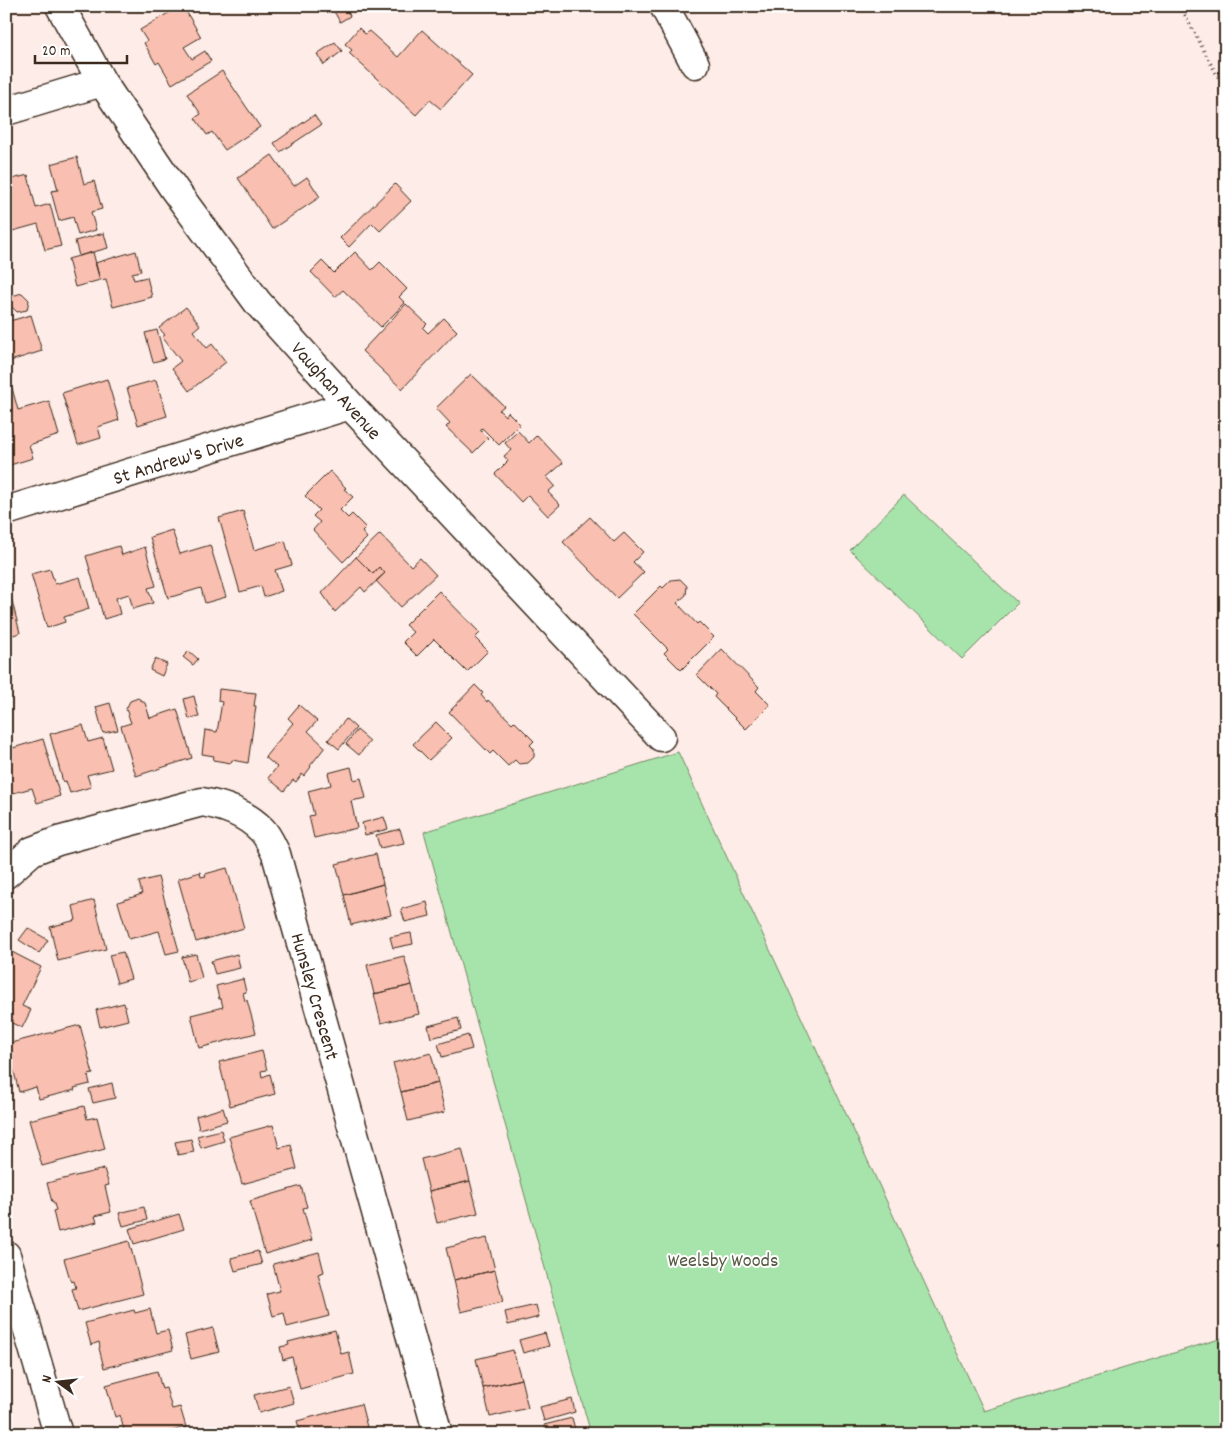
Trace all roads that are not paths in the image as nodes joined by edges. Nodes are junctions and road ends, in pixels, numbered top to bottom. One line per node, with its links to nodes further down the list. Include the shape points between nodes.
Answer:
1 (60, 6): 4 (street, Vaughan Avenue)
2 (664, 6): 3 (street)
3 (695, 64)
4 (102, 82): 5 (street); 6 (street, Vaughan Avenue, via 174,189 258,303)
5 (6, 111)
6 (350, 405): 7 (street, St Andrew's Drive); 8 (street, Vaughan Avenue)
7 (6, 511)
8 (661, 737)
9 (6, 874): 12 (street, Hunsley Crescent, via 32,851 58,841 202,802 224,806 244,815 263,831 276,854)
10 (6, 1255): 11 (street)
11 (58, 1434)
12 (438, 1434)

